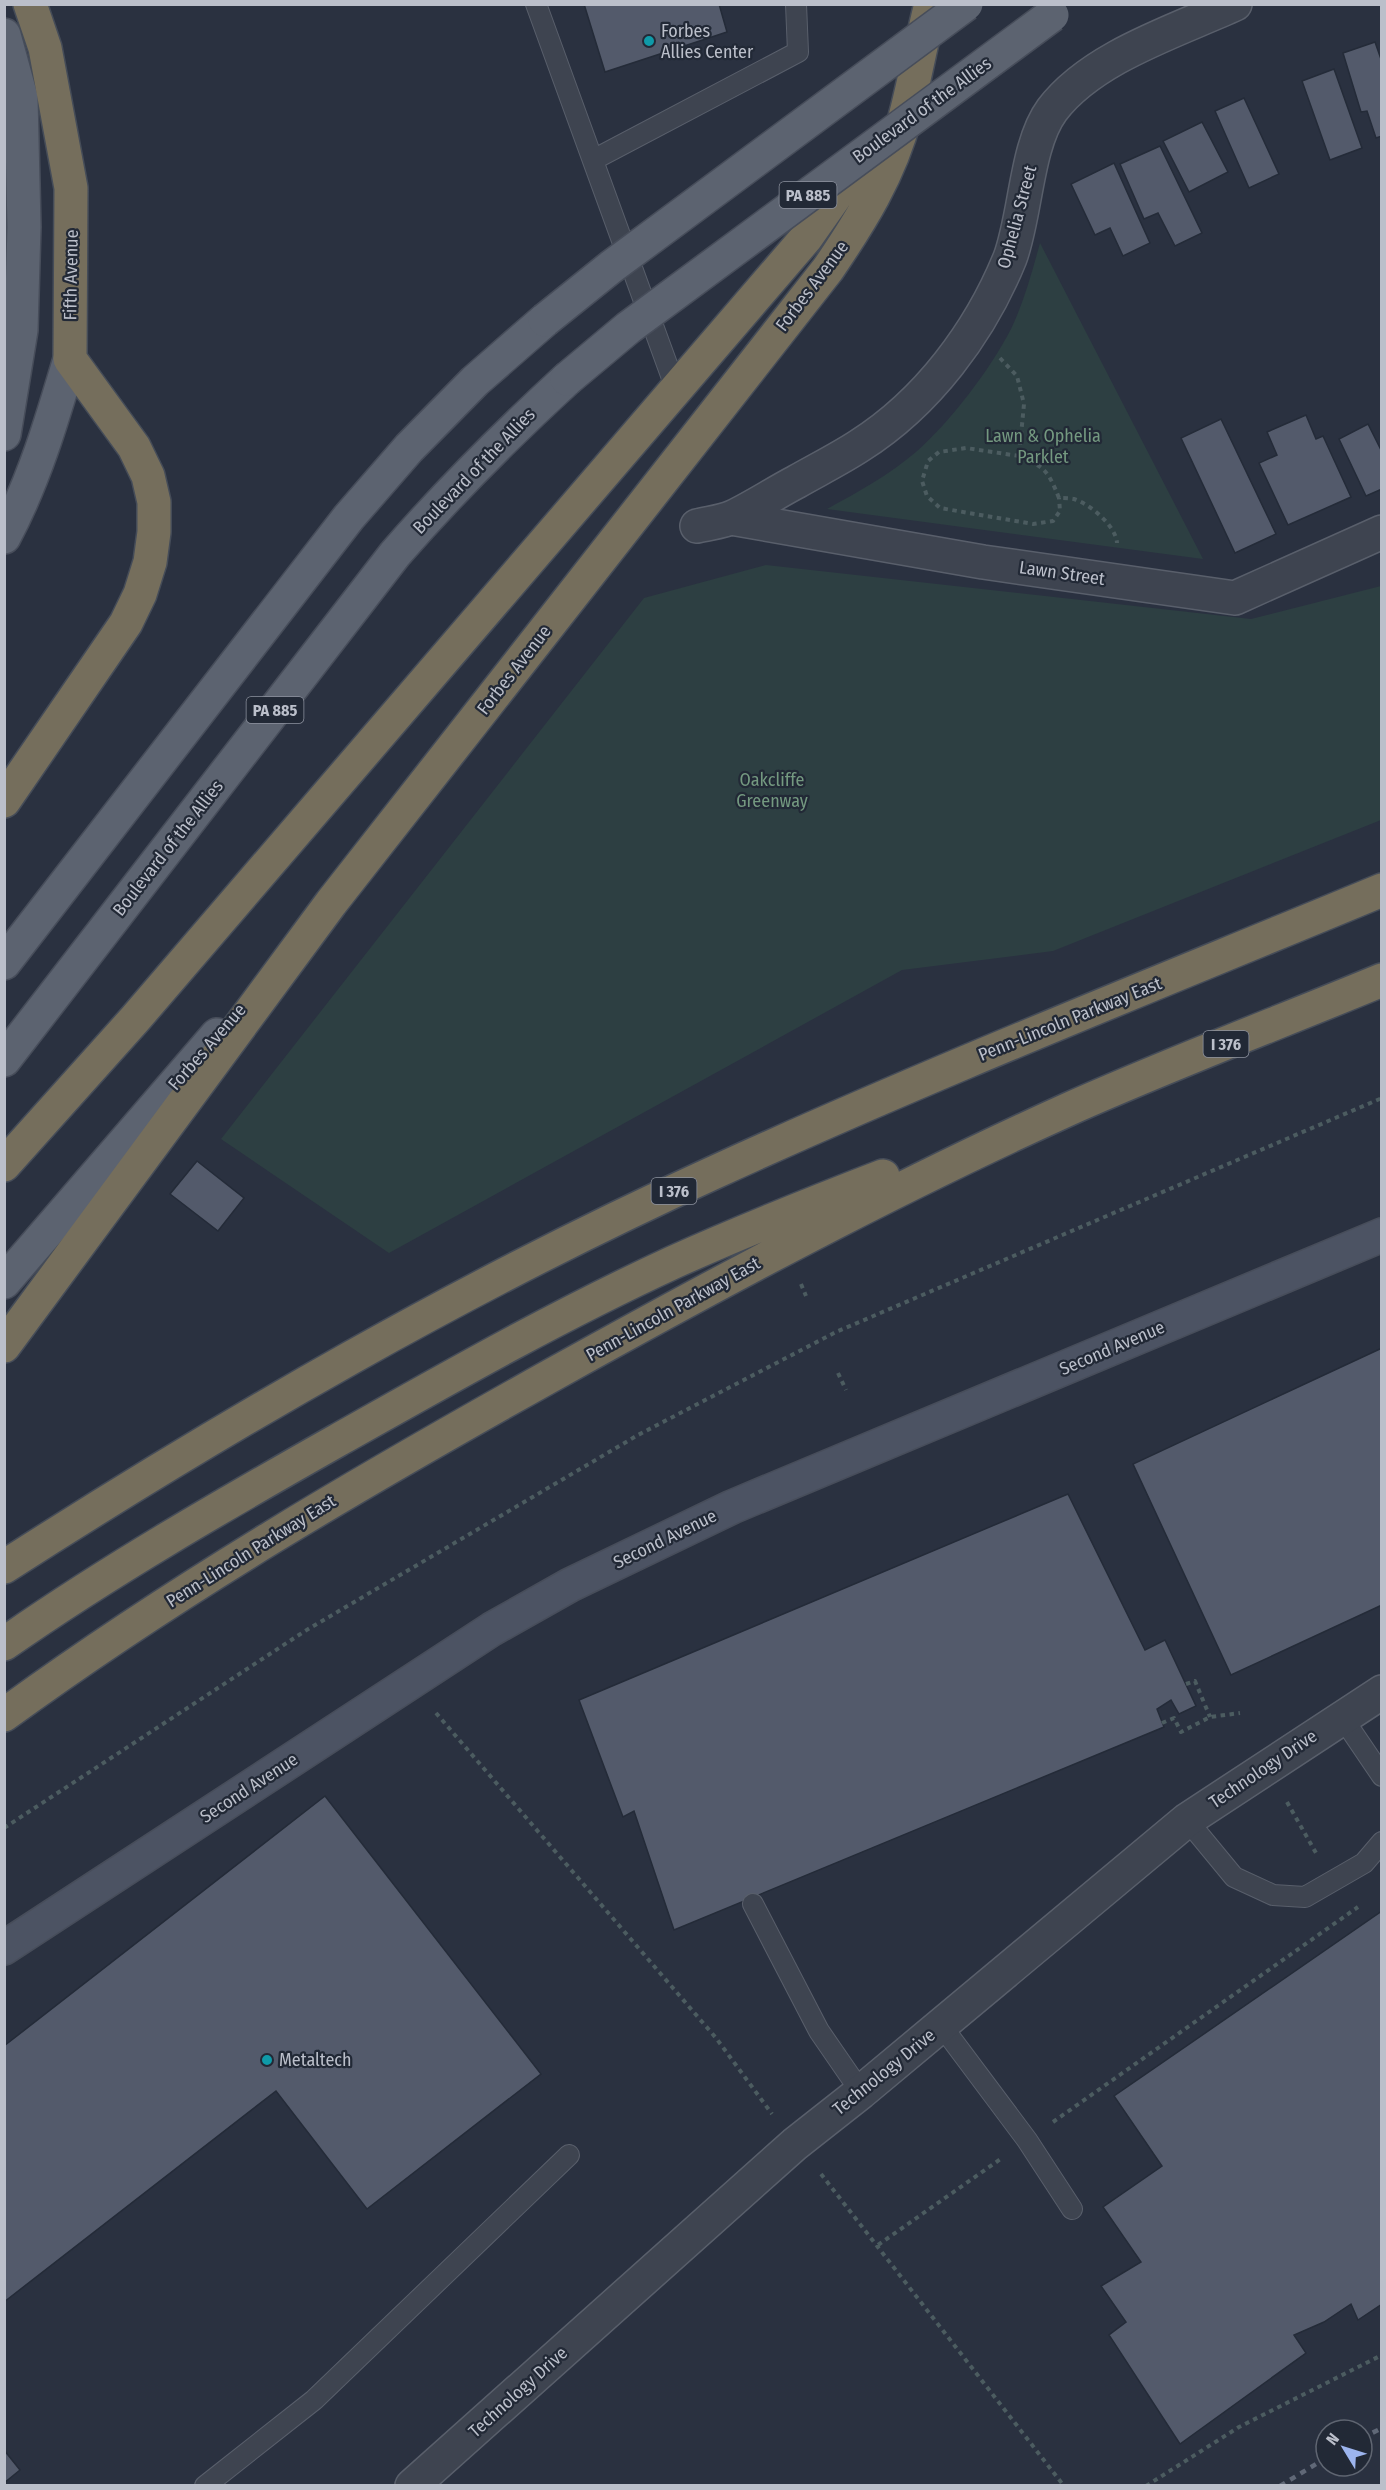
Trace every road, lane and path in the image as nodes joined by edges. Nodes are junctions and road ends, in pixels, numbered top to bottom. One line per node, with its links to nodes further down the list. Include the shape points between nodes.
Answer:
1 (30, 4): 13 (highway, Fifth Avenue, via 45,48 71,188)
2 (536, 4): 10 (lane)
3 (796, 4): 10 (lane, via 798,52)
4 (931, 4): 9 (highway, Forbes Avenue)
5 (966, 4): 26 (main road, bridge, via 621,260 475,381 349,517)
6 (1235, 4): 18 (street, Ophelia Street, via 1121,56 1074,86 1051,112 1037,140 1024,209 1010,256 990,301 936,381 860,446)
7 (1059, 10): 28 (main road, Boulevard of the Allies / PA 885, bridge, via 628,328 507,434 395,554)
8 (4, 35): 11 (main road, via 21,98)
9 (916, 64): 14 (highway, via 842,190 806,238); 25 (highway, Forbes Avenue, via 893,155 876,193 834,261)
10 (592, 160): 14 (lane)
11 (14, 227): 15 (main road, via 21,330)
12 (995, 352): 16 (path, via 1017,376 1024,404)
13 (70, 359): 21 (main road, Fifth Avenue, via 41,455); 23 (highway, via 134,447 148,476 154,502 150,562 140,594 116,638)
14 (676, 389): 31 (highway, via 135,1019)
15 (4, 434)
16 (1019, 456): 17 (path, via 1036,462 1049,474); 17 (path, via 966,448 939,452 928,461 922,481 927,496 940,508 1033,524 1053,521 1060,511)
17 (1059, 498): 22 (path, via 1074,499 1109,523 1117,534)
18 (731, 518): 19 (street); 20 (street, Lawn Street, via 983,562 1234,598)
19 (698, 526)
20 (1382, 532)
21 (4, 537)
22 (1117, 549)
23 (4, 801)
24 (1382, 890): 39 (highway, Penn-Lincoln Parkway East / I 376, via 900,1089 710,1174 532,1261 244,1419)
25 (331, 903): 33 (main road, Forbes Avenue); 36 (highway)
26 (4, 963)
27 (1382, 980): 30 (highway, Penn-Lincoln Parkway East / I 376)
28 (4, 1060)
29 (1382, 1098): 52 (path, via 836,1332 638,1435 305,1631)
30 (1071, 1108): 40 (highway, via 800,1208 663,1268 435,1386 277,1475); 44 (highway, Penn-Lincoln Parkway East / I 376, via 858,1209 442,1436 170,1600)
31 (4, 1165)
32 (1382, 1235): 57 (main road, Second Avenue, via 732,1507 570,1585 492,1629)
33 (4, 1282)
34 (802, 1288): 35 (path)
35 (806, 1296)
36 (4, 1346)
37 (838, 1373): 38 (path)
38 (846, 1390)
39 (4, 1567)
40 (4, 1644)
41 (1186, 1684): 45 (path, via 1195,1681)
42 (1382, 1692): 46 (street, Technology Drive)
43 (1240, 1713): 45 (path)
44 (4, 1715)
45 (1210, 1717): 48 (path, via 1181,1732 1174,1718)
46 (1342, 1717): 49 (lane); 51 (street, Technology Drive)
47 (442, 1721): 60 (path, via 716,2038)
48 (1161, 1723)
49 (1382, 1776)
50 (1284, 1796): 54 (path)
51 (1187, 1820): 53 (lane, via 1234,1877 1273,1895 1305,1897 1364,1863); 58 (street, Technology Drive)
52 (4, 1828)
53 (1382, 1842)
54 (1321, 1861)
55 (1366, 1901): 61 (path)
56 (753, 1904): 59 (lane, via 819,2031)
57 (4, 1948)
58 (941, 2025): 59 (street, Technology Drive); 61 (lane)
59 (861, 2092): 68 (street, Technology Drive, via 795,2144)
60 (774, 2117)
61 (1027, 2140): 64 (lane); 65 (path)
62 (568, 2155): 67 (lane, via 314,2400)
63 (816, 2168): 65 (path)
64 (1072, 2208)
65 (878, 2245): 69 (path)
66 (1382, 2355): 70 (path, via 1239,2427)
67 (205, 2486)
68 (412, 2486)
69 (1064, 2486)
70 (1146, 2486)

